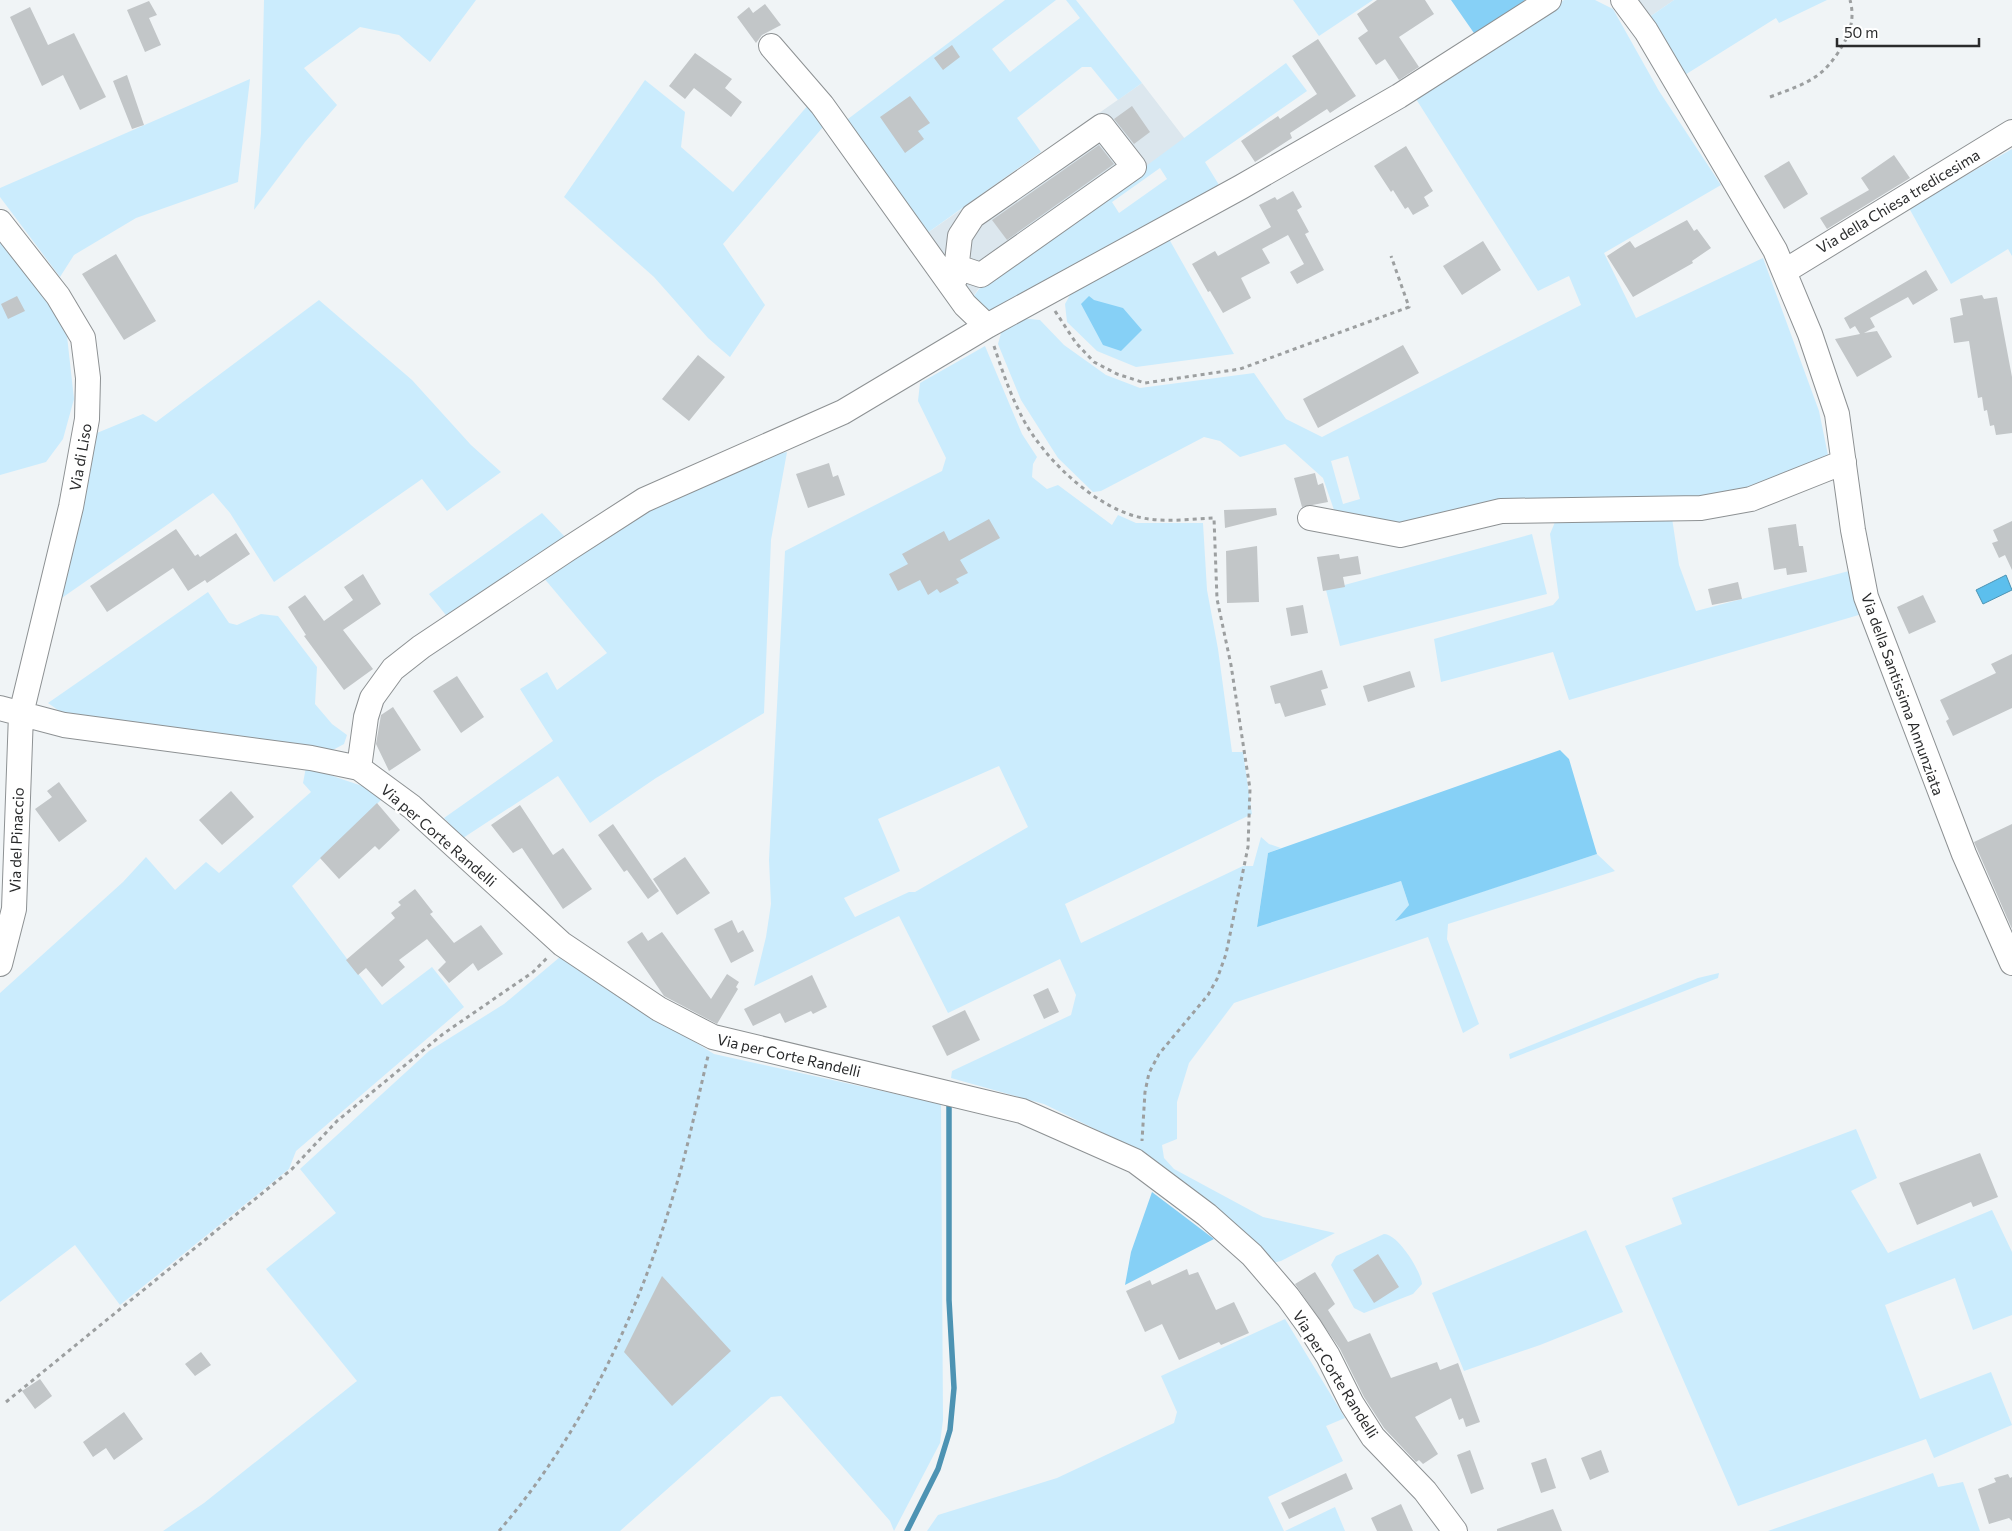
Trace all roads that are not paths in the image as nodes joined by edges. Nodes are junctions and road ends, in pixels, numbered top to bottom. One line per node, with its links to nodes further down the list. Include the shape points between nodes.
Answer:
1 (1549, 0): 8 (street, via 1399,96)
2 (1623, 0): 6 (street, Via della Santissima Annunziata, via 1646,31)
3 (771, 46): 7 (street, via 822,105)
4 (2012, 132): 6 (street, Via della Chiesa tredicesima)
5 (0, 222): 11 (street, Via di Liso, via 58,296 83,338 88,378 87,419 71,507)
6 (1785, 271): 9 (street, Via della Santissima Annunziata, via 1837,414)
7 (953, 275): 7 (street, via 960,236 973,216 1102,126 1134,168 981,275); 8 (street, via 965,305)
8 (987, 326): 12 (street, via 843,412 644,500 421,647 393,669 372,698 366,716)
9 (1844, 462): 10 (street, via 1751,499 1701,508 1501,511 1400,535); 13 (street, Via della Santissima Annunziata, via 1866,597 1964,854)
10 (1310, 518)
11 (10, 711): 12 (street, Via per Corte Randelli, via 64,725 312,758); 14 (street, Via del Pinaccio, via 14,908)
12 (359, 768): 15 (street, Via per Corte Randelli, via 412,808 562,944 659,1010 713,1038 1022,1110 1135,1161 1207,1215 1252,1255 1309,1326 1373,1436 1425,1491)
13 (2012, 963)
14 (0, 964)
15 (1455, 1531)

